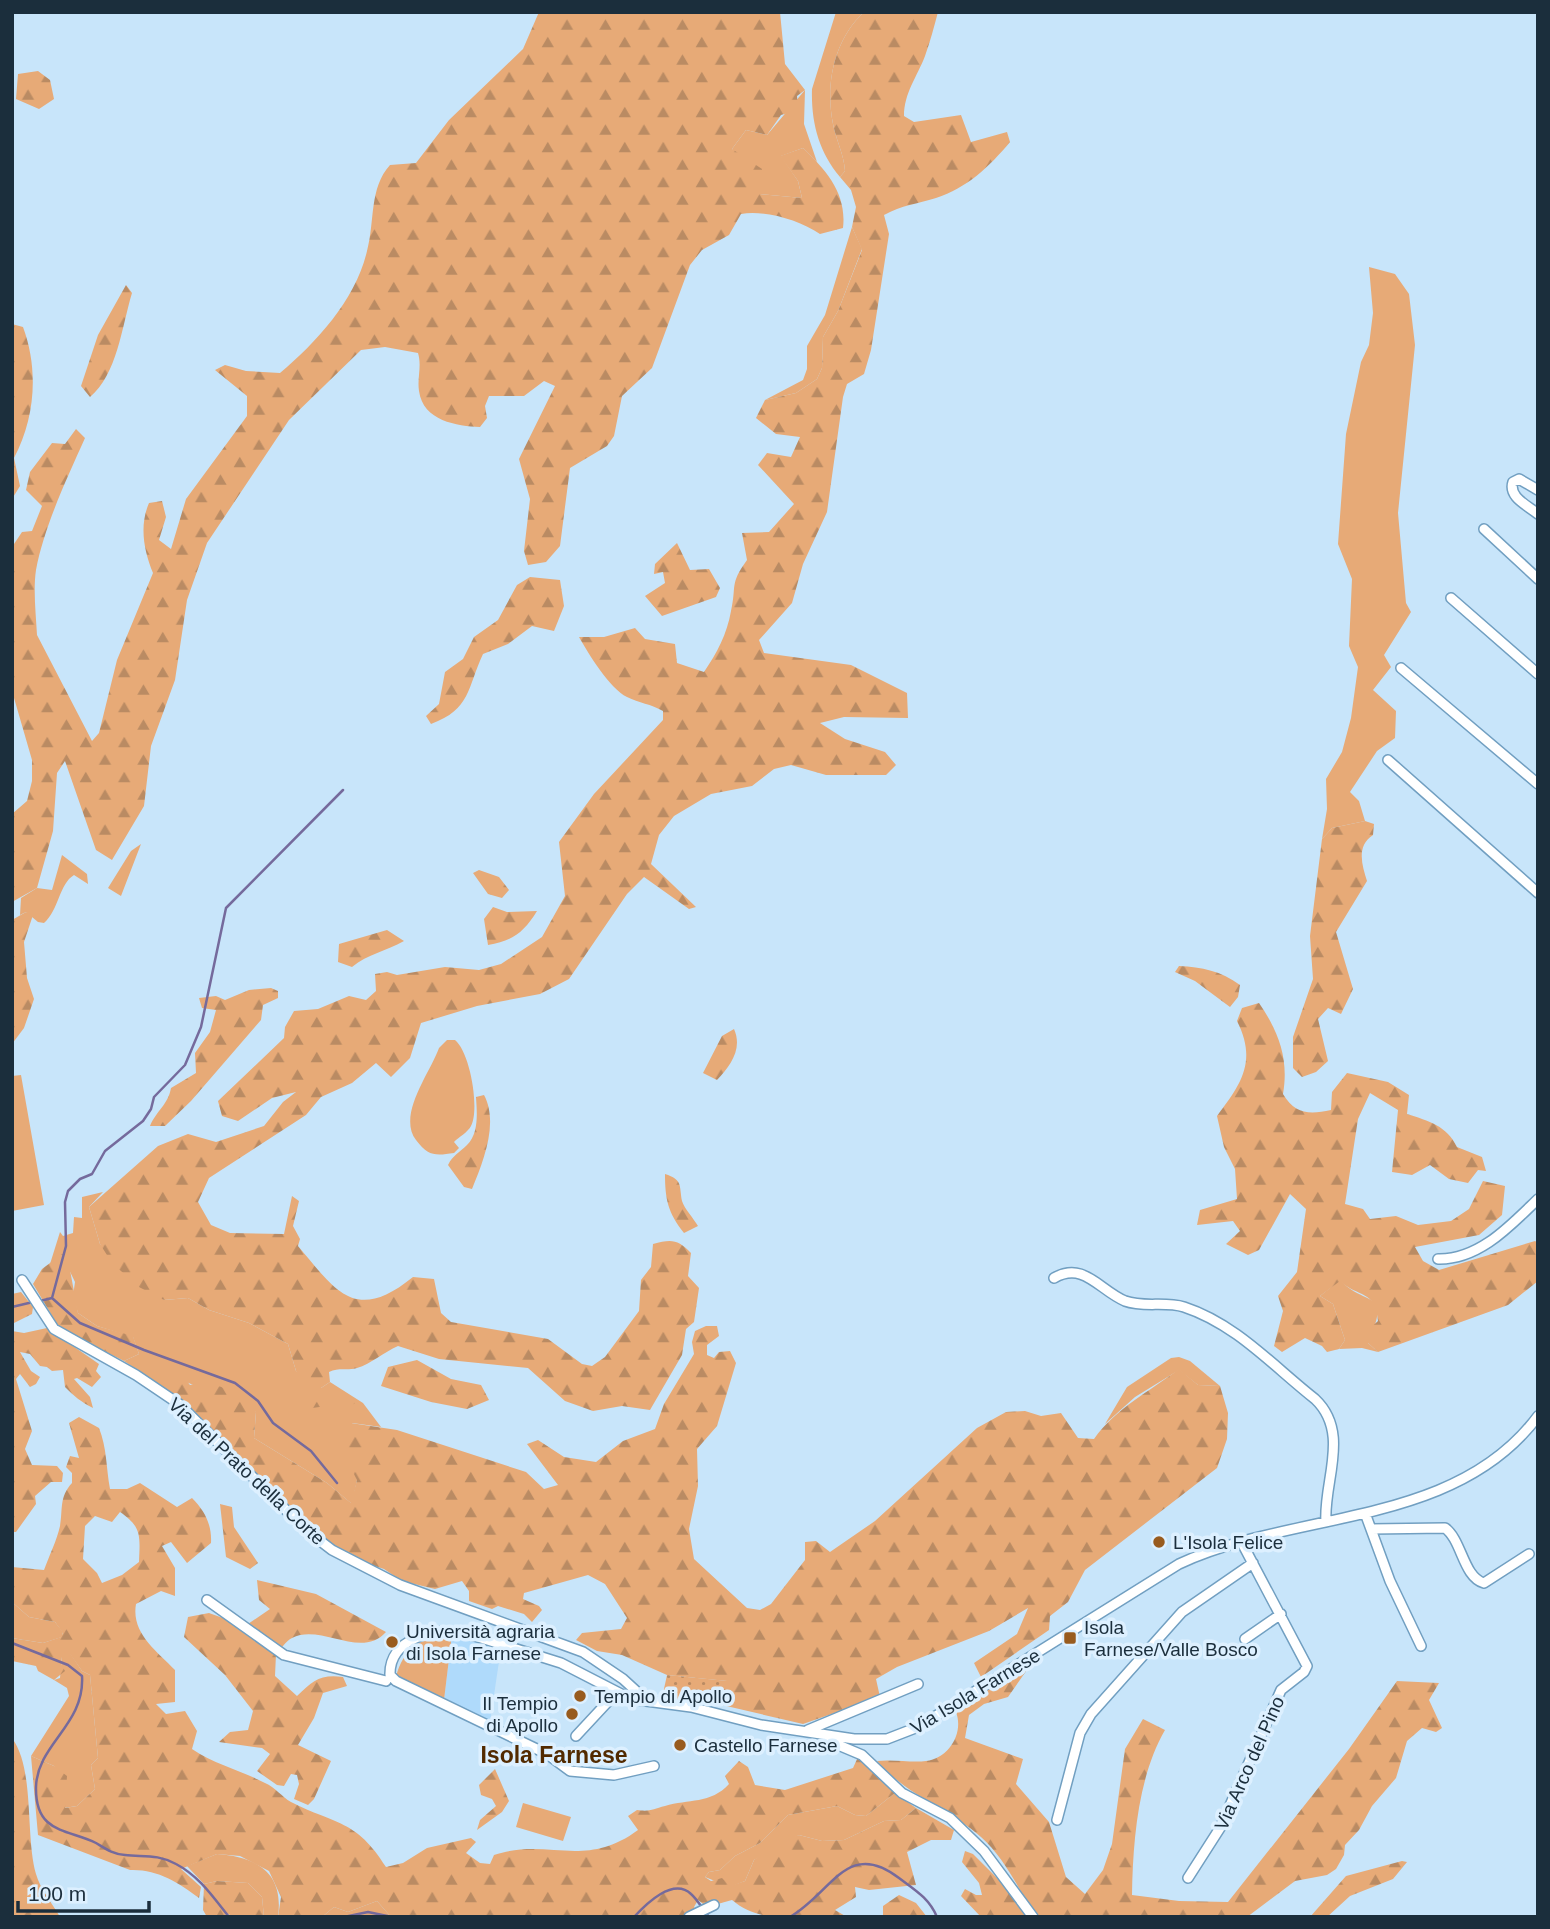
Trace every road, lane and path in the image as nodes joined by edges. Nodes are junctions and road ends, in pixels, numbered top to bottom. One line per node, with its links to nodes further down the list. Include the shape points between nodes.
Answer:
1 (1538, 490): 2 (street, via 1521,480 1511,487)
2 (1538, 514)
3 (1484, 529): 4 (street)
4 (1538, 579)
5 (1451, 598): 7 (street)
6 (1401, 668): 9 (street)
7 (1538, 674)
8 (1388, 760): 10 (street)
9 (1538, 784)
10 (1538, 893)
11 (1538, 1199): 12 (street, via 1480,1248)
12 (1438, 1259)
13 (1054, 1278): 17 (street, via 1067,1271 1082,1273 1129,1302 1176,1305 1226,1325 1315,1399 1330,1424 1335,1464 1326,1498)
14 (22, 1280): 29 (street, Via del Prato della Corte, via 60,1335 114,1362 179,1405 332,1550 400,1585 583,1652 623,1679)
15 (1538, 1416): 16 (street, Via Isola Farnese, via 1513,1445 1470,1474)
16 (1365, 1513): 17 (street, Via Isola Farnese); 18 (street)
17 (1326, 1522): 19 (street, Via Isola Farnese)
18 (1371, 1529): 20 (street, via 1446,1528 1475,1579 1482,1583); 25 (street)
19 (1242, 1543): 21 (street, Via Arco del Pino); 30 (street, Via Isola Farnese, via 1191,1558 1166,1571 906,1734 862,1740)
20 (1530, 1554)
21 (1253, 1563): 23 (street, Via Arco del Pino); 33 (street, via 1182,1612 1090,1714 1080,1733)
22 (207, 1600): 26 (street, via 284,1656)
23 (1281, 1614): 24 (street); 34 (street, Via Arco del Pino, via 1307,1668 1281,1690 1220,1828)
24 (1245, 1639)
25 (1421, 1646)
26 (386, 1681)
27 (918, 1684): 30 (street)
28 (616, 1693): 29 (street, Via Isola Farnese); 31 (street); 32 (street, Via Isola Farnese, via 561,1662 448,1630 414,1639 393,1658 390,1675 547,1754 570,1771 614,1775)
29 (646, 1702): 30 (street, Via Isola Farnese)
30 (812, 1731): 37 (street, via 862,1755 902,1793 950,1818 984,1851)
31 (576, 1736)
32 (654, 1766)
33 (1057, 1820)
34 (1188, 1878)
35 (712, 1906): 36 (street)
36 (693, 1915)
37 (1033, 1917)

